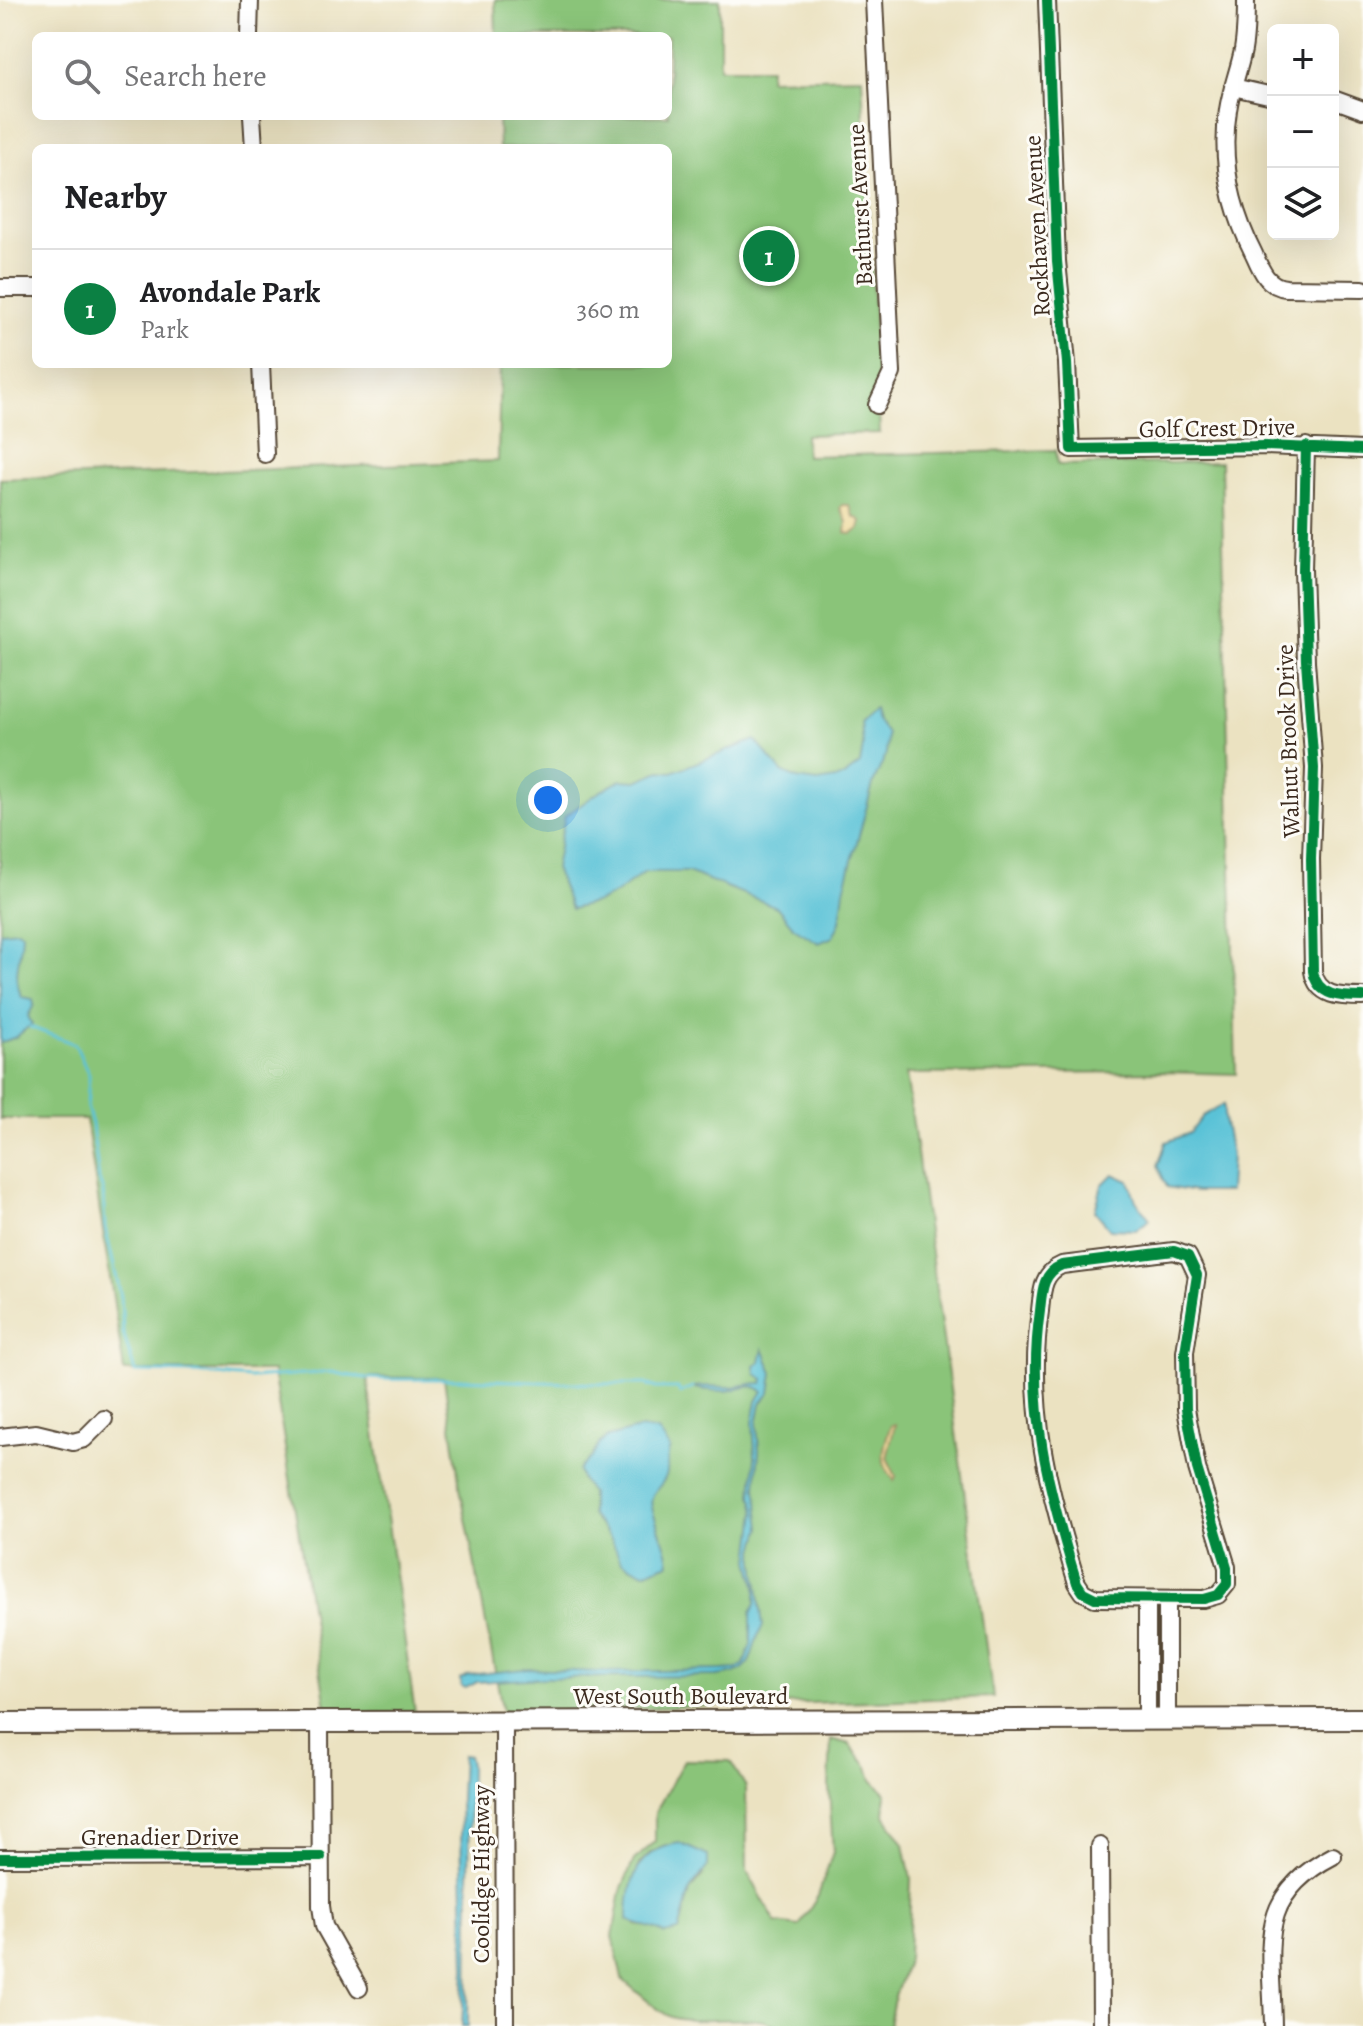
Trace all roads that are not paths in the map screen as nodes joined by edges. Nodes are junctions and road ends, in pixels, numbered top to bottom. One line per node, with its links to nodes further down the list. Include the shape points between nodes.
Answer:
1 (250, 0): 5 (street)
2 (874, 0): 16 (street, Bathurst Avenue, via 892,373)
3 (1047, 0): 18 (street, Rockhaven Avenue)
4 (1246, 0): 6 (street, via 1243,49)
5 (249, 32)
6 (1233, 87): 7 (street); 14 (street, via 1225,146 1230,194 1268,281 1286,288)
7 (1267, 95)
8 (1339, 101): 9 (street)
9 (1363, 110)
10 (252, 120): 11 (street)
11 (254, 144)
12 (0, 288): 13 (street)
13 (32, 288)
14 (1363, 289)
15 (261, 368): 20 (street)
16 (877, 405)
17 (1306, 446): 18 (street, Golf Crest Drive); 19 (street, Golf Crest Drive); 21 (street, Walnut Brook Drive, via 1303,570 1314,768 1313,971 1324,991)
18 (1071, 449)
19 (1363, 450)
20 (265, 454)
21 (1363, 997)
22 (104, 1419): 23 (street, via 84,1439 73,1442 36,1433)
23 (0, 1437)
24 (1147, 1599): 25 (street); 25 (street, via 1095,1598 1077,1583 1040,1444 1036,1347 1044,1284 1056,1267 1174,1251 1192,1260 1197,1275 1185,1352 1186,1409 1228,1574 1225,1588 1212,1598); 26 (street)
25 (1167, 1599): 26 (street)
26 (1157, 1719): 27 (main road, West South Boulevard); 29 (main road, West South Boulevard)
27 (1363, 1719)
28 (320, 1722): 29 (main road, West South Boulevard); 30 (main road, West South Boulevard); 33 (street)
29 (504, 1722): 36 (street, Coolidge Highway)
30 (0, 1723)
31 (1100, 1846): 37 (street)
32 (1333, 1856): 38 (street, via 1298,1878 1278,1906 1272,1931)
33 (321, 1857): 34 (street, Grenadier Drive); 35 (street, via 324,1926)
34 (0, 1858)
35 (359, 1988)
36 (505, 2026)
37 (1101, 2026)
38 (1273, 2026)

